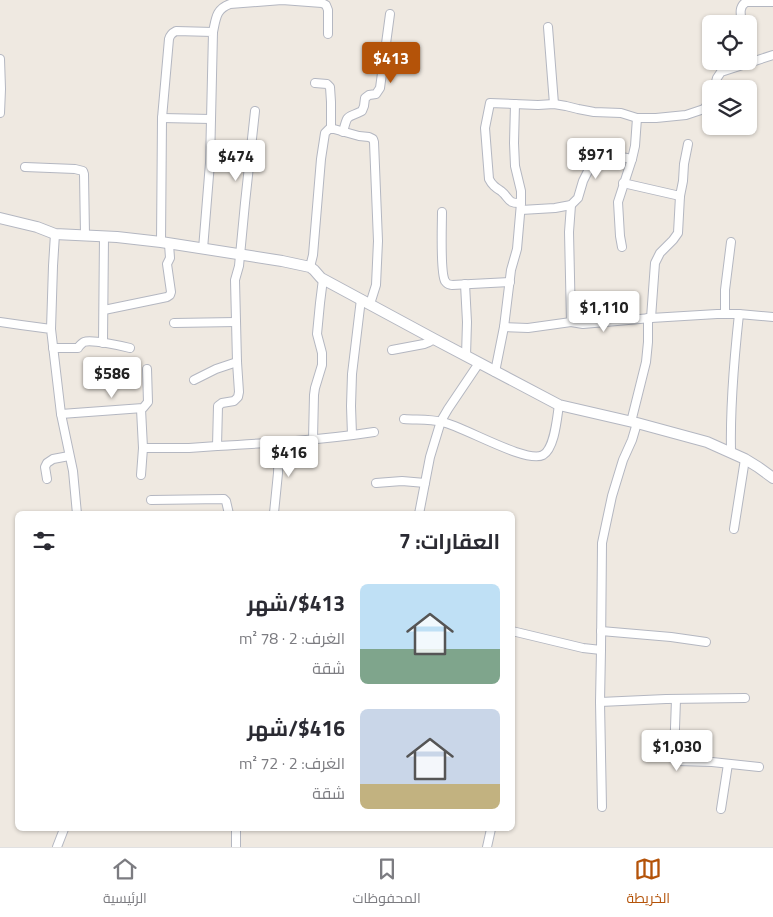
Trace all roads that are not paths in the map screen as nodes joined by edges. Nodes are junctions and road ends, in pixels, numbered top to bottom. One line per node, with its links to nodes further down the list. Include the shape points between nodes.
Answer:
1 (773, 2): 3 (street, via 746,2)
2 (390, 14): 22 (street, via 380,88 376,94 365,98 362,111 347,118)
3 (741, 15)
4 (548, 27): 14 (street)
5 (213, 32): 6 (street, via 216,16 223,6 282,0 326,5); 18 (street, via 176,31 170,35); 20 (street)
6 (328, 34)
7 (773, 55): 9 (street)
8 (0, 59): 17 (street)
9 (757, 60)
10 (727, 70): 11 (street)
11 (716, 80)
12 (315, 83): 21 (street, via 330,87)
13 (515, 104): 14 (street); 29 (street, via 514,150); 29 (street, via 490,103 485,134 490,182 508,200)
14 (554, 104): 19 (street)
15 (702, 110): 19 (street, via 670,118)
16 (255, 111): 39 (street)
17 (0, 113)
18 (162, 118): 20 (street); 36 (street)
19 (637, 118): 24 (street)
20 (212, 119): 38 (street)
21 (331, 129): 22 (street); 40 (street, via 325,133 322,151)
22 (344, 132): 44 (street, via 369,136 374,142 378,241 376,285)
23 (688, 144): 27 (street)
24 (632, 159): 26 (street); 28 (street, via 610,157 588,171 578,198)
25 (25, 167): 33 (street, via 83,171)
26 (623, 182): 27 (street); 37 (street, via 618,202)
27 (680, 196): 48 (street, via 678,233 655,263)
28 (571, 205): 29 (street, via 555,208); 52 (street)
29 (521, 206): 42 (street)
30 (442, 212): 43 (street, via 443,276 449,285)
31 (0, 218): 32 (street)
32 (55, 234): 33 (street); 55 (street)
33 (85, 235): 34 (street)
34 (104, 236): 36 (street); 45 (street)
35 (731, 242): 46 (street)
36 (165, 243): 38 (street); 45 (street, via 170,258 167,264 170,295)
37 (622, 247)
38 (203, 249): 39 (street)
39 (240, 254): 40 (street); 51 (street, via 235,280)
40 (310, 267): 41 (street)
41 (323, 279): 44 (street); 75 (street, via 318,334 322,365 314,396)
42 (510, 282): 43 (street); 54 (street)
43 (465, 284): 61 (street)
44 (366, 301): 56 (street); 74 (street, via 352,374)
45 (104, 310): 57 (street)
46 (725, 314): 47 (street); 48 (street)
47 (739, 314): 49 (street); 79 (street, via 731,404)
48 (650, 318): 52 (street, via 583,324); 72 (street, via 646,362)
49 (773, 318)
50 (0, 322): 55 (street)
51 (236, 322): 53 (street); 62 (street)
52 (570, 322): 54 (street)
53 (174, 323)
54 (504, 328): 65 (street)
55 (51, 329): 58 (street)
56 (434, 339): 60 (street); 61 (street)
57 (103, 343): 58 (street, via 86,341 78,348); 59 (street)
58 (53, 348): 69 (street)
59 (130, 348)
60 (392, 350)
61 (466, 356): 63 (street)
62 (237, 362): 66 (street); 77 (street, via 238,397 234,402 218,406)
63 (479, 363): 65 (street); 71 (street)
64 (147, 369): 68 (street, via 148,402)
65 (495, 372): 67 (street)
66 (194, 380)
67 (559, 404): 71 (street, via 552,441 540,456 512,451); 72 (street)
68 (141, 409): 69 (street); 78 (street)
69 (61, 414): 80 (street)
70 (404, 419): 71 (street)
71 (441, 421): 86 (street)
72 (634, 422): 79 (street); 93 (street, via 632,440 612,496 602,543)
73 (374, 432): 74 (street)
74 (352, 435): 75 (street)
75 (313, 439): 76 (street)
76 (279, 442): 77 (street); 90 (street)
77 (217, 446): 78 (street)
78 (143, 448): 82 (street)
79 (731, 452): 81 (street)
80 (69, 456): 84 (street, via 47,463); 88 (street)
81 (745, 458): 83 (street); 92 (street)
82 (141, 475)
83 (773, 478)
84 (47, 479)
85 (376, 483): 86 (street)
86 (425, 483): 91 (street)
87 (151, 500): 89 (street, via 224,499)
88 (77, 511)
89 (228, 511)
90 (273, 511)
91 (420, 511)
92 (734, 529)
93 (601, 631): 95 (street); 96 (street)
94 (515, 632): 96 (street)
95 (706, 642)
96 (601, 650): 99 (street)
97 (744, 698): 98 (street)
98 (676, 699): 99 (street); 100 (street, via 675,760)
99 (600, 702): 102 (street)
100 (728, 764): 101 (street); 103 (street)
101 (759, 767)
102 (602, 807)
103 (721, 809)
104 (63, 831): 107 (street)
105 (236, 831): 108 (street)
106 (491, 831): 109 (street)
107 (57, 847)
108 (236, 847)
109 (487, 847)

